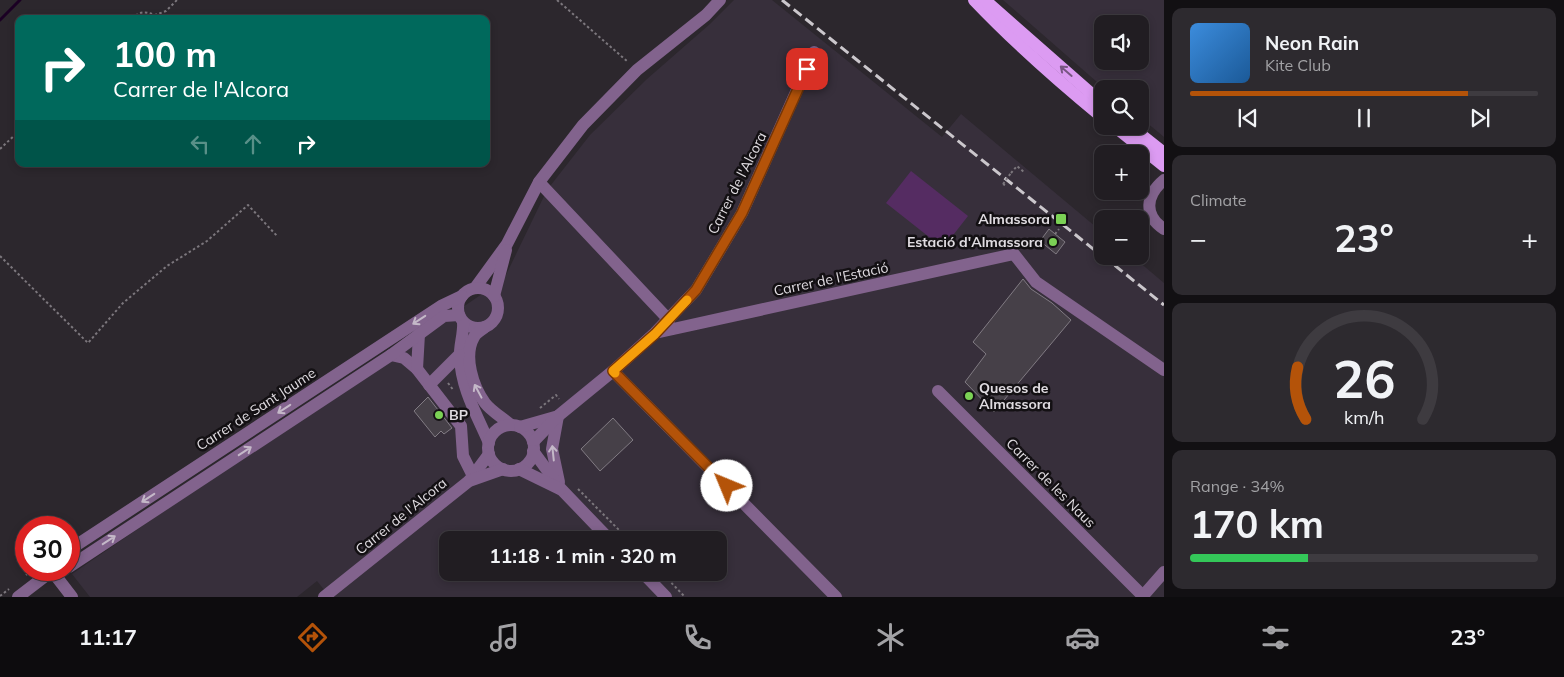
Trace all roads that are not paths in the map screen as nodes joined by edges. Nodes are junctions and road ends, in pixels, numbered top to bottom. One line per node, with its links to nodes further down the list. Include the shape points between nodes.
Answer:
1 (720, 0): 16 (street, via 637,70 583,125)
2 (967, 0): 7 (main road, via 988,22)
3 (974, 0): 7 (main road)
4 (985, 0): 6 (main road)
5 (992, 0): 6 (main road)
6 (1009, 22): 9 (main road, one-way to 6)
7 (1008, 36): 10 (main road)
8 (814, 52): 23 (street, Carrer de l'Alcora, via 742,213 696,290)
9 (1094, 96)
10 (1094, 110)
11 (1125, 135): 14 (main road)
12 (1141, 135): 13 (main road)
13 (1164, 153)
14 (1164, 166)
15 (1164, 180): 17 (street, via 1154,188 1149,199 1155,221)
16 (540, 182): 18 (street); 23 (street)
17 (1164, 229)
18 (508, 244): 19 (street); 21 (street)
19 (475, 288): 20 (street); 21 (street)
20 (462, 296): 22 (street, via 458,308); 46 (street, Carrer de Sant Jaume, one-way to 46, via 441,306)
21 (494, 296): 24 (street, via 497,314)
22 (461, 319): 24 (street, via 474,328); 25 (street, Carrer de Sant Jaume, via 444,316); 28 (street, via 464,333)
23 (669, 320): 26 (street, Carrer de l'Alcora)
24 (485, 327): 37 (street, one-way to 24, via 485,404 472,377 469,354 474,336)
25 (419, 334): 27 (street, Carrer de Sant Jaume); 29 (street)
26 (655, 334): 30 (street, Carrer de l'Estació, via 1014,254 1036,282); 31 (street, Carrer de l'Alcora)
27 (391, 355): 29 (street, via 404,358); 47 (street, Carrer de Sant Jaume, one-way to 27)
28 (460, 355): 32 (street); 35 (street, via 465,391)
29 (417, 369): 32 (street)
30 (1164, 370)
31 (613, 371): 34 (street, Carrer de l'Alcora); 57 (street)
32 (429, 385): 36 (street)
33 (938, 391): 52 (street, Carrer de les Naus)
34 (562, 412): 37 (street, Carrer de l'Alcora); 38 (street, Carrer de l'Alcora); 44 (street, one-way to 34, via 552,449)
35 (480, 422): 36 (street); 39 (street)
36 (461, 426): 40 (street)
37 (516, 426): 38 (street, via 528,433); 39 (street, via 497,430)
38 (533, 446): 42 (street, via 528,463); 44 (street)
39 (486, 453): 40 (street); 41 (street); 43 (street)
40 (463, 456): 43 (street)
41 (503, 469): 42 (street); 43 (street, Carrer de l'Alcora)
42 (519, 469): 44 (street)
43 (471, 479): 55 (street, Carrer de l'Alcora)
44 (561, 489): 45 (street)
45 (601, 531)
46 (80, 543)
47 (80, 560)
48 (1164, 572): 52 (street)
49 (41, 581): 53 (street)
50 (63, 581): 54 (street)
51 (651, 581): 56 (street)
52 (1142, 596)
53 (18, 597)
54 (72, 597)
55 (324, 597)
56 (666, 597)
57 (836, 597)

